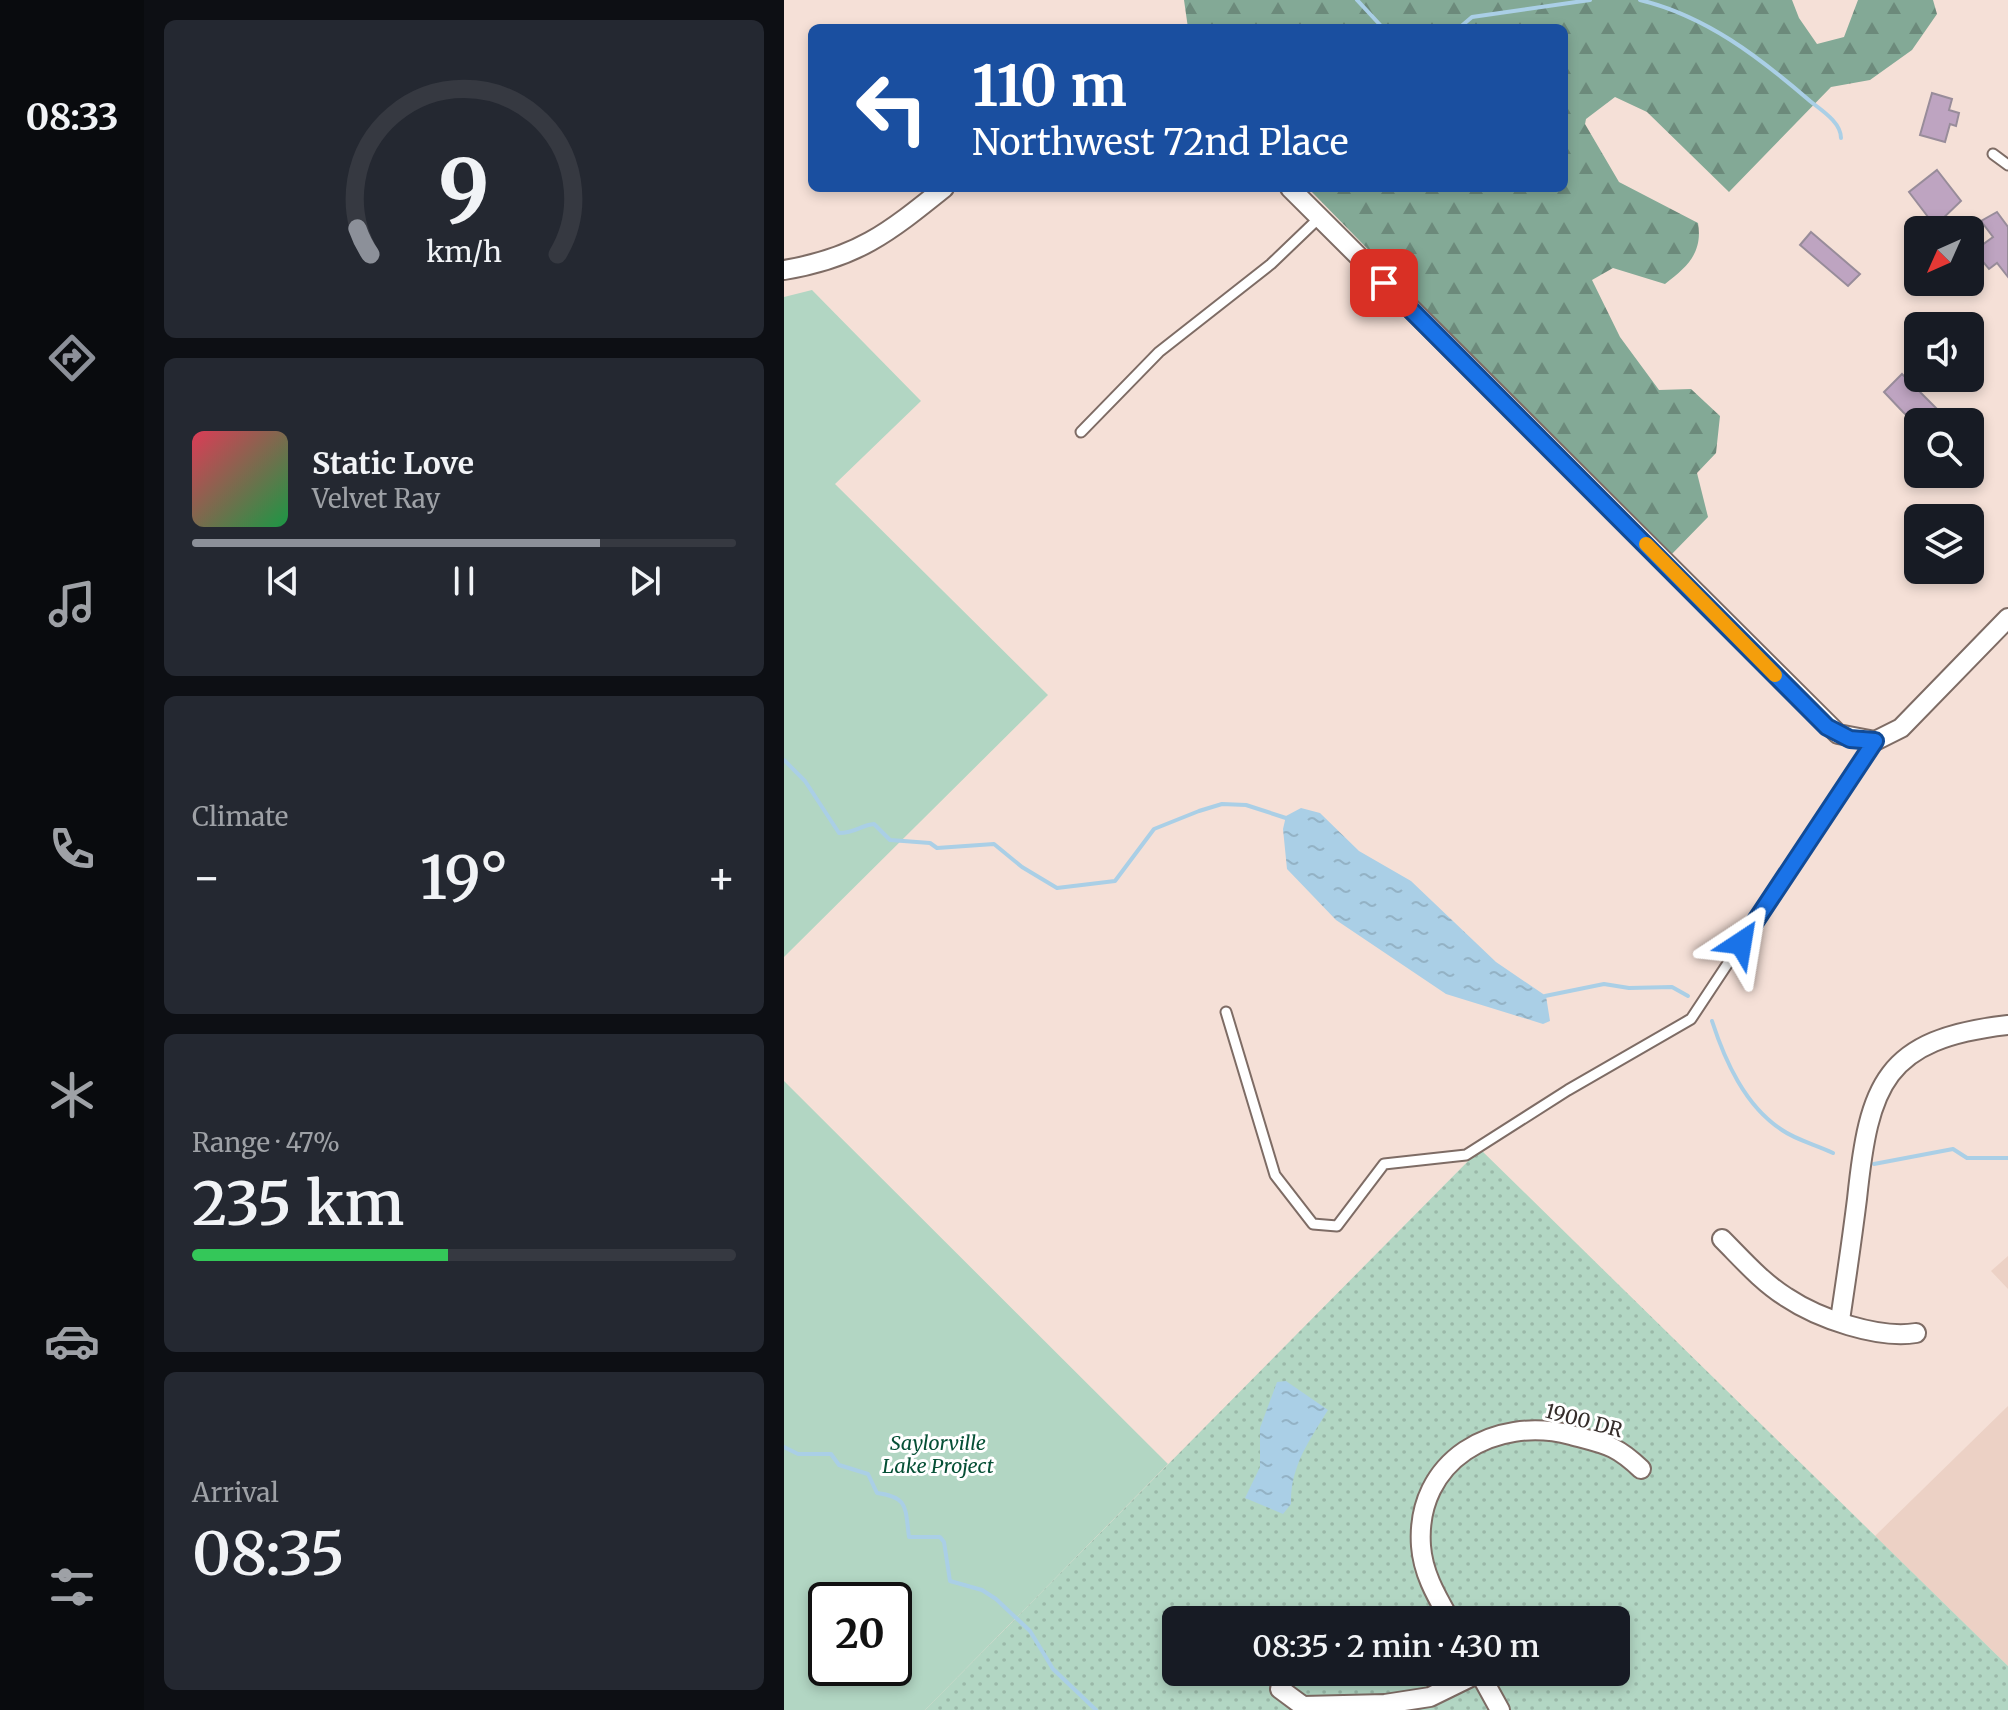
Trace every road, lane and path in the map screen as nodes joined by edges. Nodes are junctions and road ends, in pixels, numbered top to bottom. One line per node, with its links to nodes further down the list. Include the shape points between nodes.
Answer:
1 (1993, 154): 2 (lane)
2 (2008, 165)
3 (939, 192): 6 (street, via 870,244 834,260)
4 (1294, 192): 5 (street)
5 (1319, 218): 7 (lane, via 1271,264 1159,352); 9 (street, via 1827,727 1850,739)
6 (784, 270)
7 (1081, 432)
8 (2008, 618): 9 (street, via 1901,728)
9 (1875, 741): 10 (lane, via 1691,1019 1466,1155 1384,1164 1337,1226 1313,1224 1275,1175)
10 (1226, 1012)
11 (2008, 1025): 13 (street, via 1964,1030 1928,1042 1897,1066 1875,1098 1864,1130)
12 (1722, 1239): 13 (street, via 1787,1298)
13 (1840, 1320): 14 (street, via 1894,1337)
14 (1916, 1333)
15 (1641, 1469): 16 (street, 1900 DR, via 1620,1448 1547,1429 1506,1430 1465,1450 1439,1480 1421,1528 1424,1567)
16 (1443, 1606)
17 (1452, 1686): 20 (street, via 1430,1697 1385,1704)
18 (1487, 1686): 21 (street)
19 (1280, 1689): 20 (street)
20 (1303, 1708)
21 (1500, 1710)

